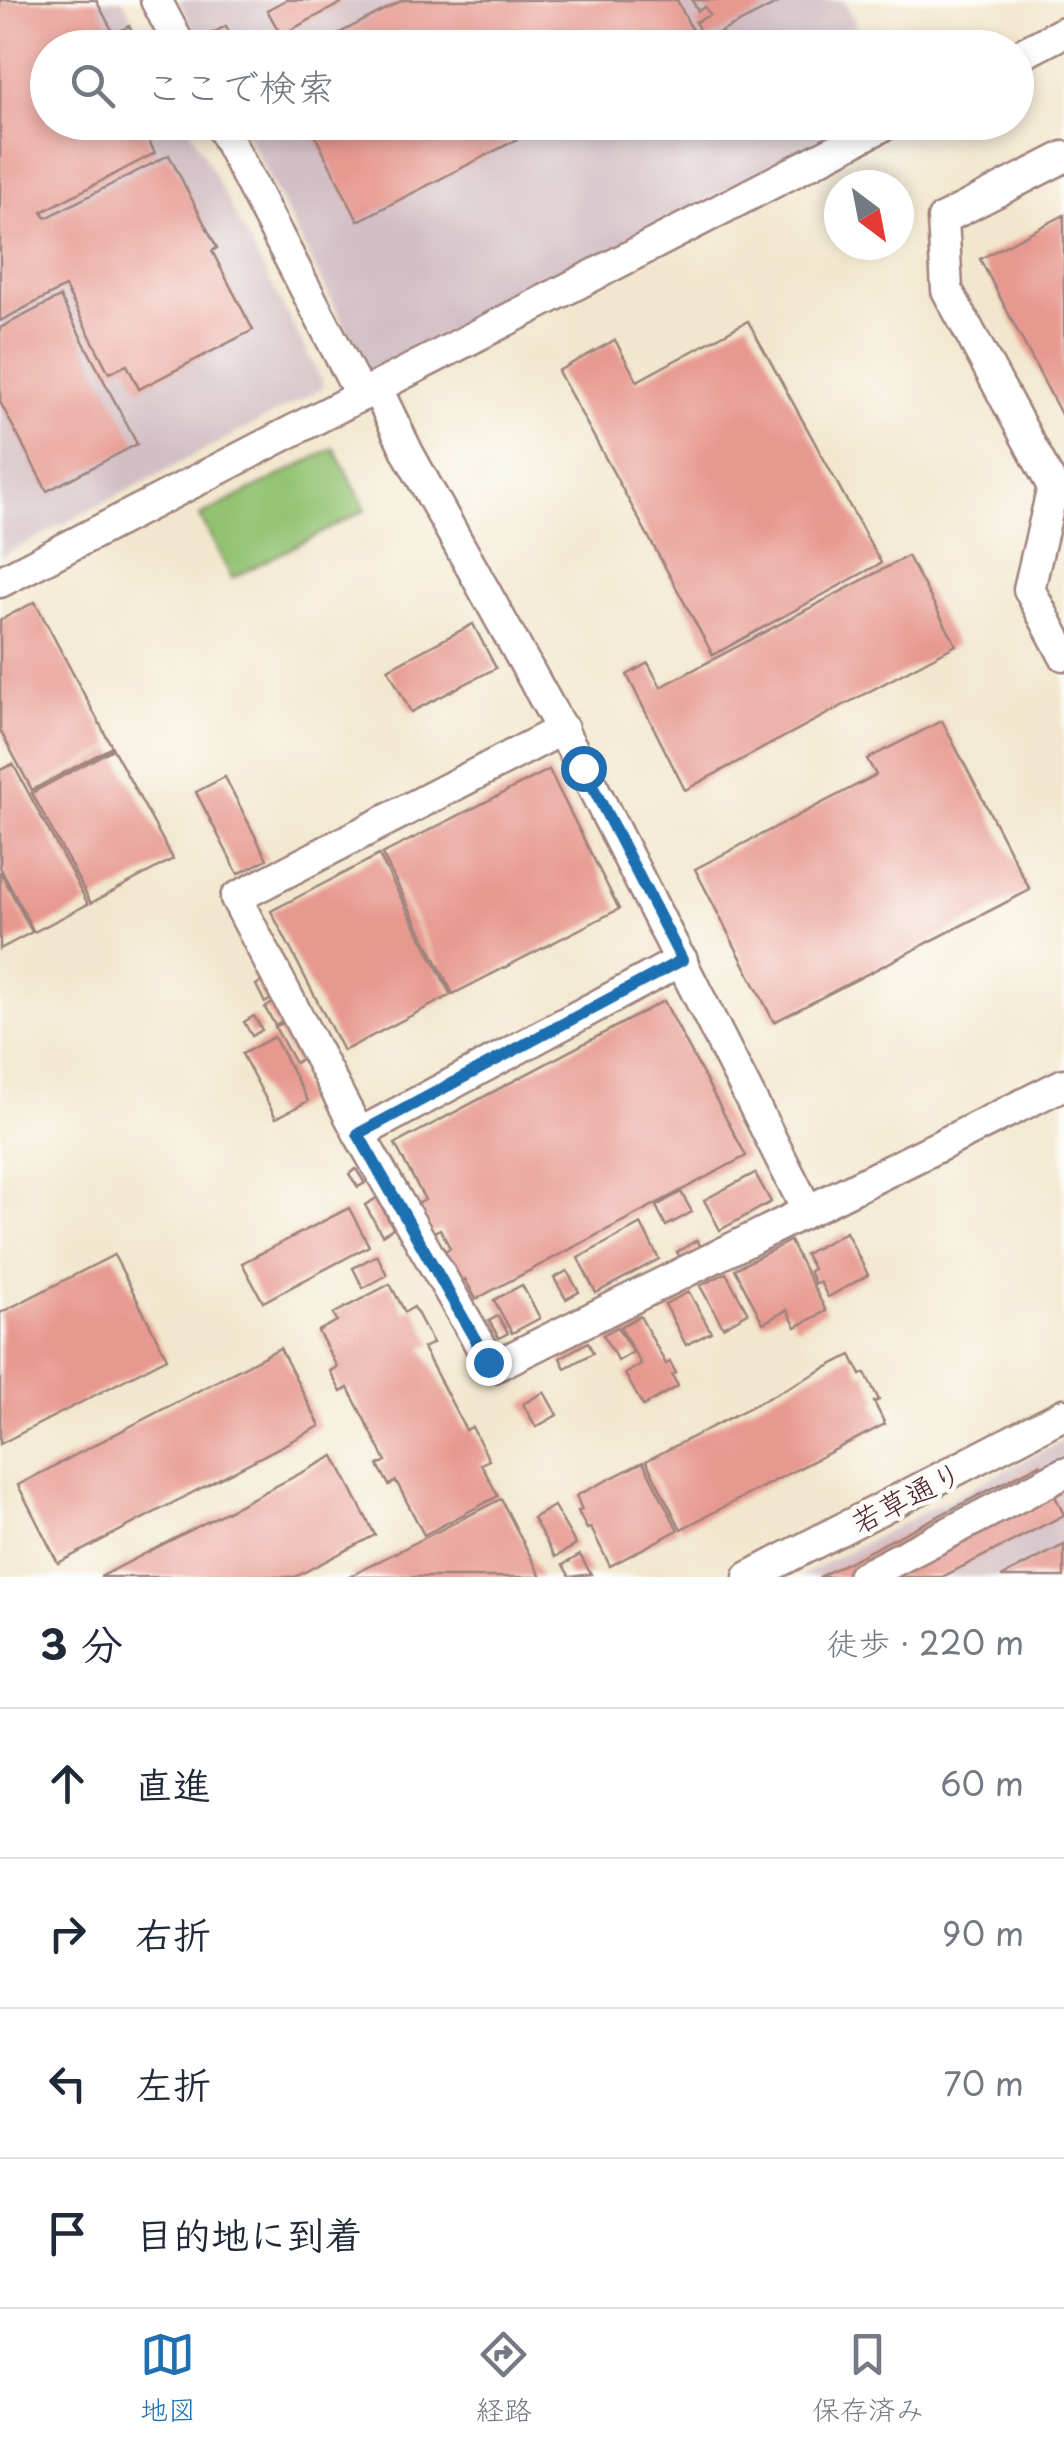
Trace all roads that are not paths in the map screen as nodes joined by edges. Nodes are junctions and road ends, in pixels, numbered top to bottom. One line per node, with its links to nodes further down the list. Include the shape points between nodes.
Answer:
1 (156, 0): 2 (street)
2 (171, 30)
3 (1064, 32): 4 (street)
4 (1034, 48)
5 (229, 140): 8 (street)
6 (855, 140): 8 (street)
7 (1064, 157): 9 (street, via 943,219 946,290 1053,487)
8 (369, 392): 10 (street); 12 (street)
9 (1050, 552): 11 (street, via 1029,589)
10 (0, 582)
11 (1064, 655)
12 (562, 729): 13 (street); 15 (street, via 236,898)
13 (682, 960): 15 (street); 16 (street)
14 (1064, 1084): 16 (street)
15 (358, 1134): 16 (street, via 493,1366)
16 (806, 1210)
17 (1064, 1414): 19 (street, 若草通り)
18 (1064, 1472): 20 (street)
19 (749, 1577)
20 (863, 1577)

